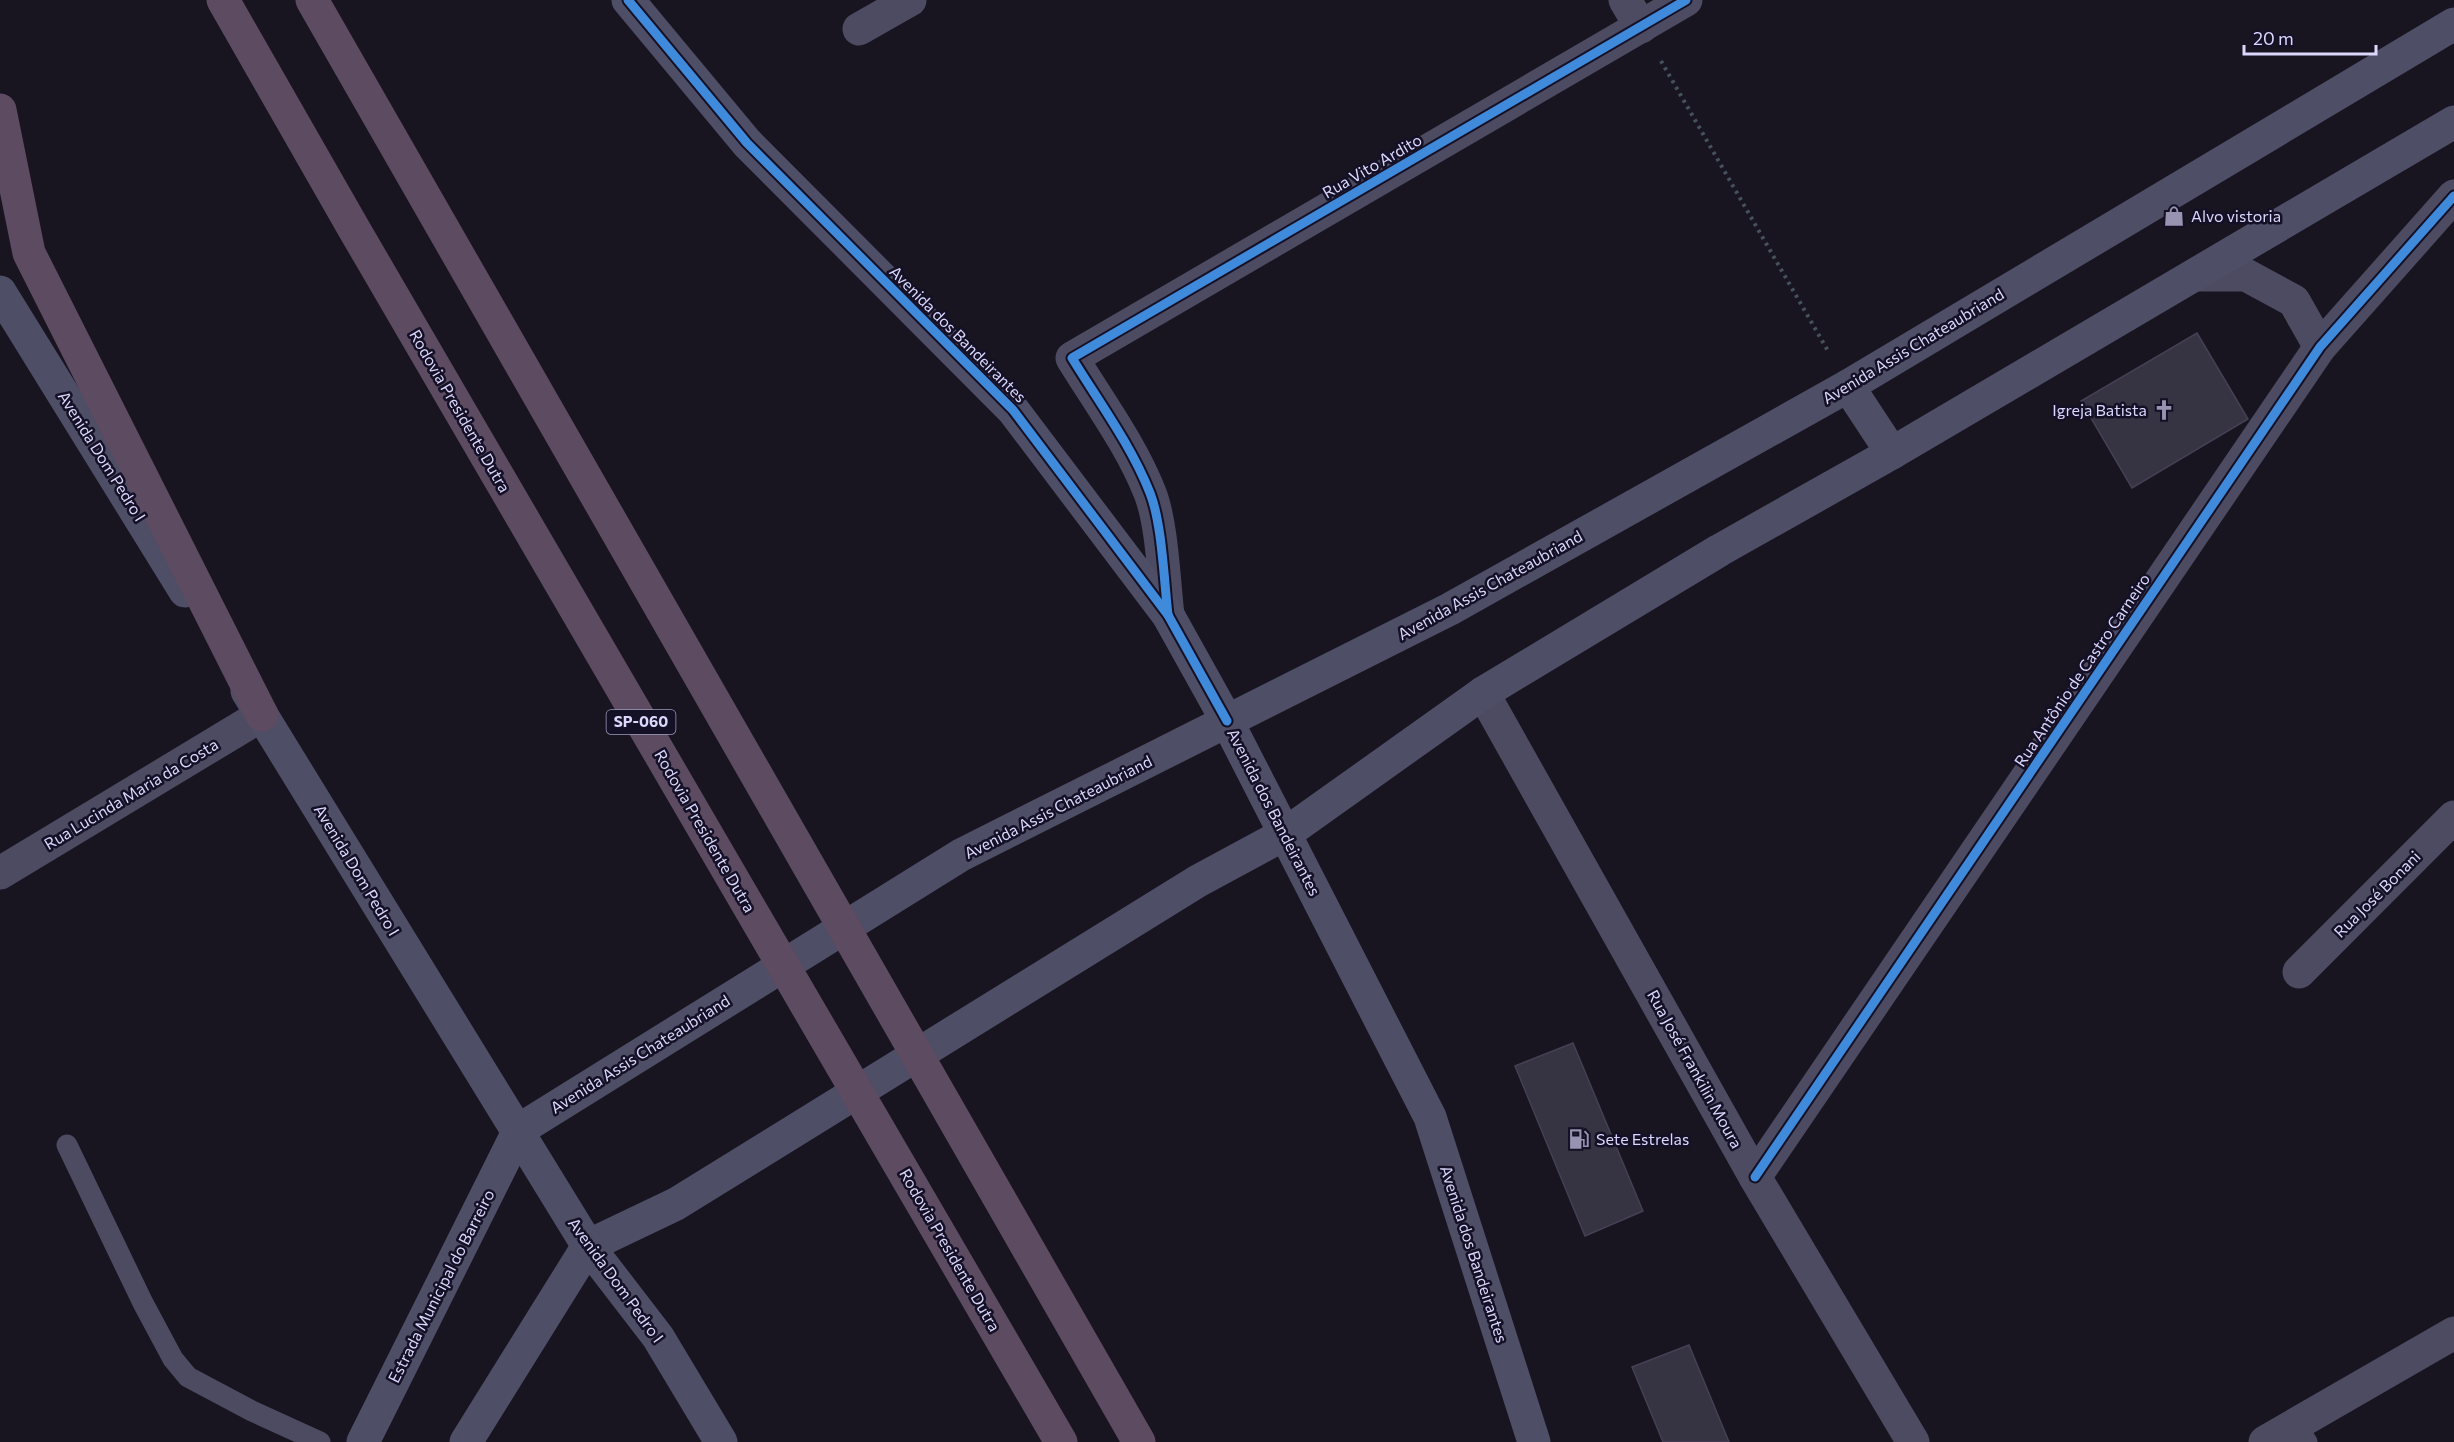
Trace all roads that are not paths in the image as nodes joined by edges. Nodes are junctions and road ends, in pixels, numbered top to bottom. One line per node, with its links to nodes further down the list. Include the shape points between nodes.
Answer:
1 (224, 0): 35 (highway, Rodovia Presidente Dutra / SP-060)
2 (312, 0): 36 (highway)
3 (628, 0): 17 (main road, Avenida dos Bandeirantes, via 747,143 1013,410)
4 (910, 0): 8 (street)
5 (1686, 0): 6 (street, Rua Vito Ardito)
6 (1633, 13): 17 (street, Rua Vito Ardito, via 1072,358 1129,449 1151,495)
7 (2454, 24): 15 (main road, Avenida Assis Chateaubriand)
8 (859, 29)
9 (0, 110): 19 (highway, via 29,254)
10 (2454, 122): 12 (main road)
11 (2454, 196): 14 (street, Rua Antônio de Castro Carneiro)
12 (2196, 275): 14 (street, via 2246,275 2294,301); 16 (main road)
13 (0, 292): 19 (main road, Avenida Dom Pedro I)
14 (2320, 347): 27 (street, Rua Antônio de Castro Carneiro)
15 (1848, 386): 16 (main road); 20 (main road, Avenida Assis Chateaubriand, via 1450,609)
16 (1892, 453): 18 (main road, via 1720,550)
17 (1168, 615): 20 (main road, Avenida dos Bandeirantes)
18 (1483, 693): 22 (main road); 27 (street, Rua José Frankilin Moura)
19 (262, 715): 23 (street, Rua Lucinda Maria da Costa); 25 (main road, Avenida Dom Pedro I)
20 (1227, 721): 22 (main road, Avenida dos Bandeirantes); 25 (main road, Avenida Assis Chateaubriand, via 961,855)
21 (2454, 817): 24 (street, Rua José Bonani)
22 (1285, 834): 28 (main road, via 1198,881 676,1204); 37 (main road, Avenida dos Bandeirantes, via 1430,1117)
23 (0, 873)
24 (2299, 972)
25 (519, 1130): 28 (main road, Avenida Dom Pedro I); 32 (main road, Estrada Municipal do Barreiro)
26 (67, 1145): 31 (lane, via 143,1303 188,1377)
27 (1755, 1177): 38 (street, Rua José Frankilin Moura)
28 (588, 1246): 33 (main road); 34 (main road, Avenida Dom Pedro I, via 658,1337)
29 (2454, 1333): 30 (street)
30 (2301, 1433): 39 (street)
31 (320, 1442)
32 (363, 1442)
33 (466, 1442)
34 (721, 1442)
35 (1061, 1442)
36 (1139, 1442)
37 (1534, 1442)
38 (1913, 1442)
39 (2265, 1442)

